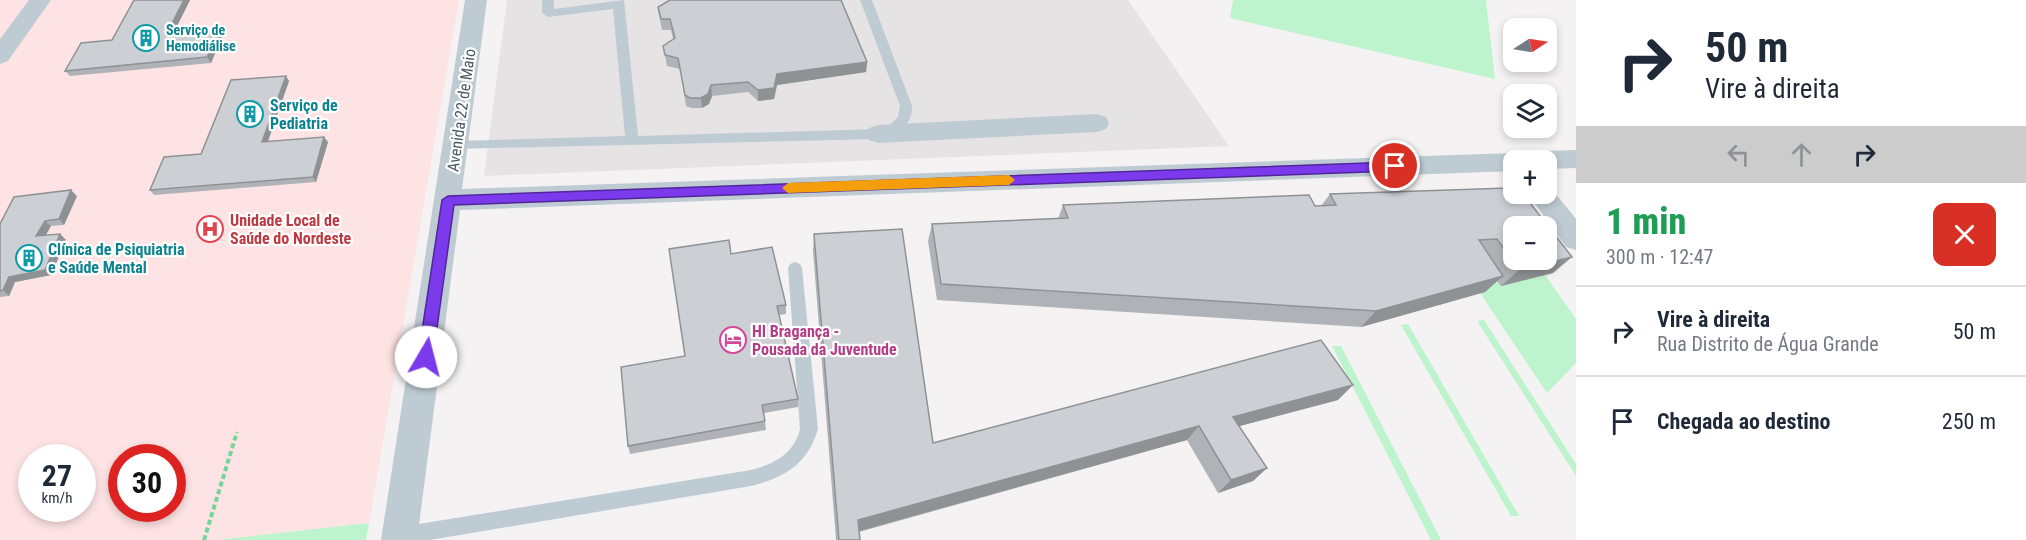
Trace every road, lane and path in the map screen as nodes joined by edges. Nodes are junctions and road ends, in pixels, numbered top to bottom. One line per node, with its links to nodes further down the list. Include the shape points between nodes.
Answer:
1 (40, 0): 6 (street)
2 (476, 0): 10 (street, Avenida 22 de Maio)
3 (548, 0): 5 (lane, via 548,13)
4 (866, 0): 8 (lane, via 907,110 898,126)
5 (619, 3): 9 (lane)
6 (0, 56)
7 (1097, 123): 8 (street)
8 (878, 134): 9 (lane)
9 (632, 141): 10 (lane)
10 (456, 146): 14 (street, Avenida 22 de Maio)
11 (1576, 159): 12 (street)
12 (1557, 160)
13 (1503, 162): 14 (street)
14 (448, 200): 19 (street, Avenida 22 de Maio)
15 (1549, 204): 16 (street)
16 (1576, 239)
17 (795, 268): 19 (lane, via 809,429 803,450 787,465 751,478)
18 (237, 432): 20 (path)
19 (400, 538)
20 (204, 540)

